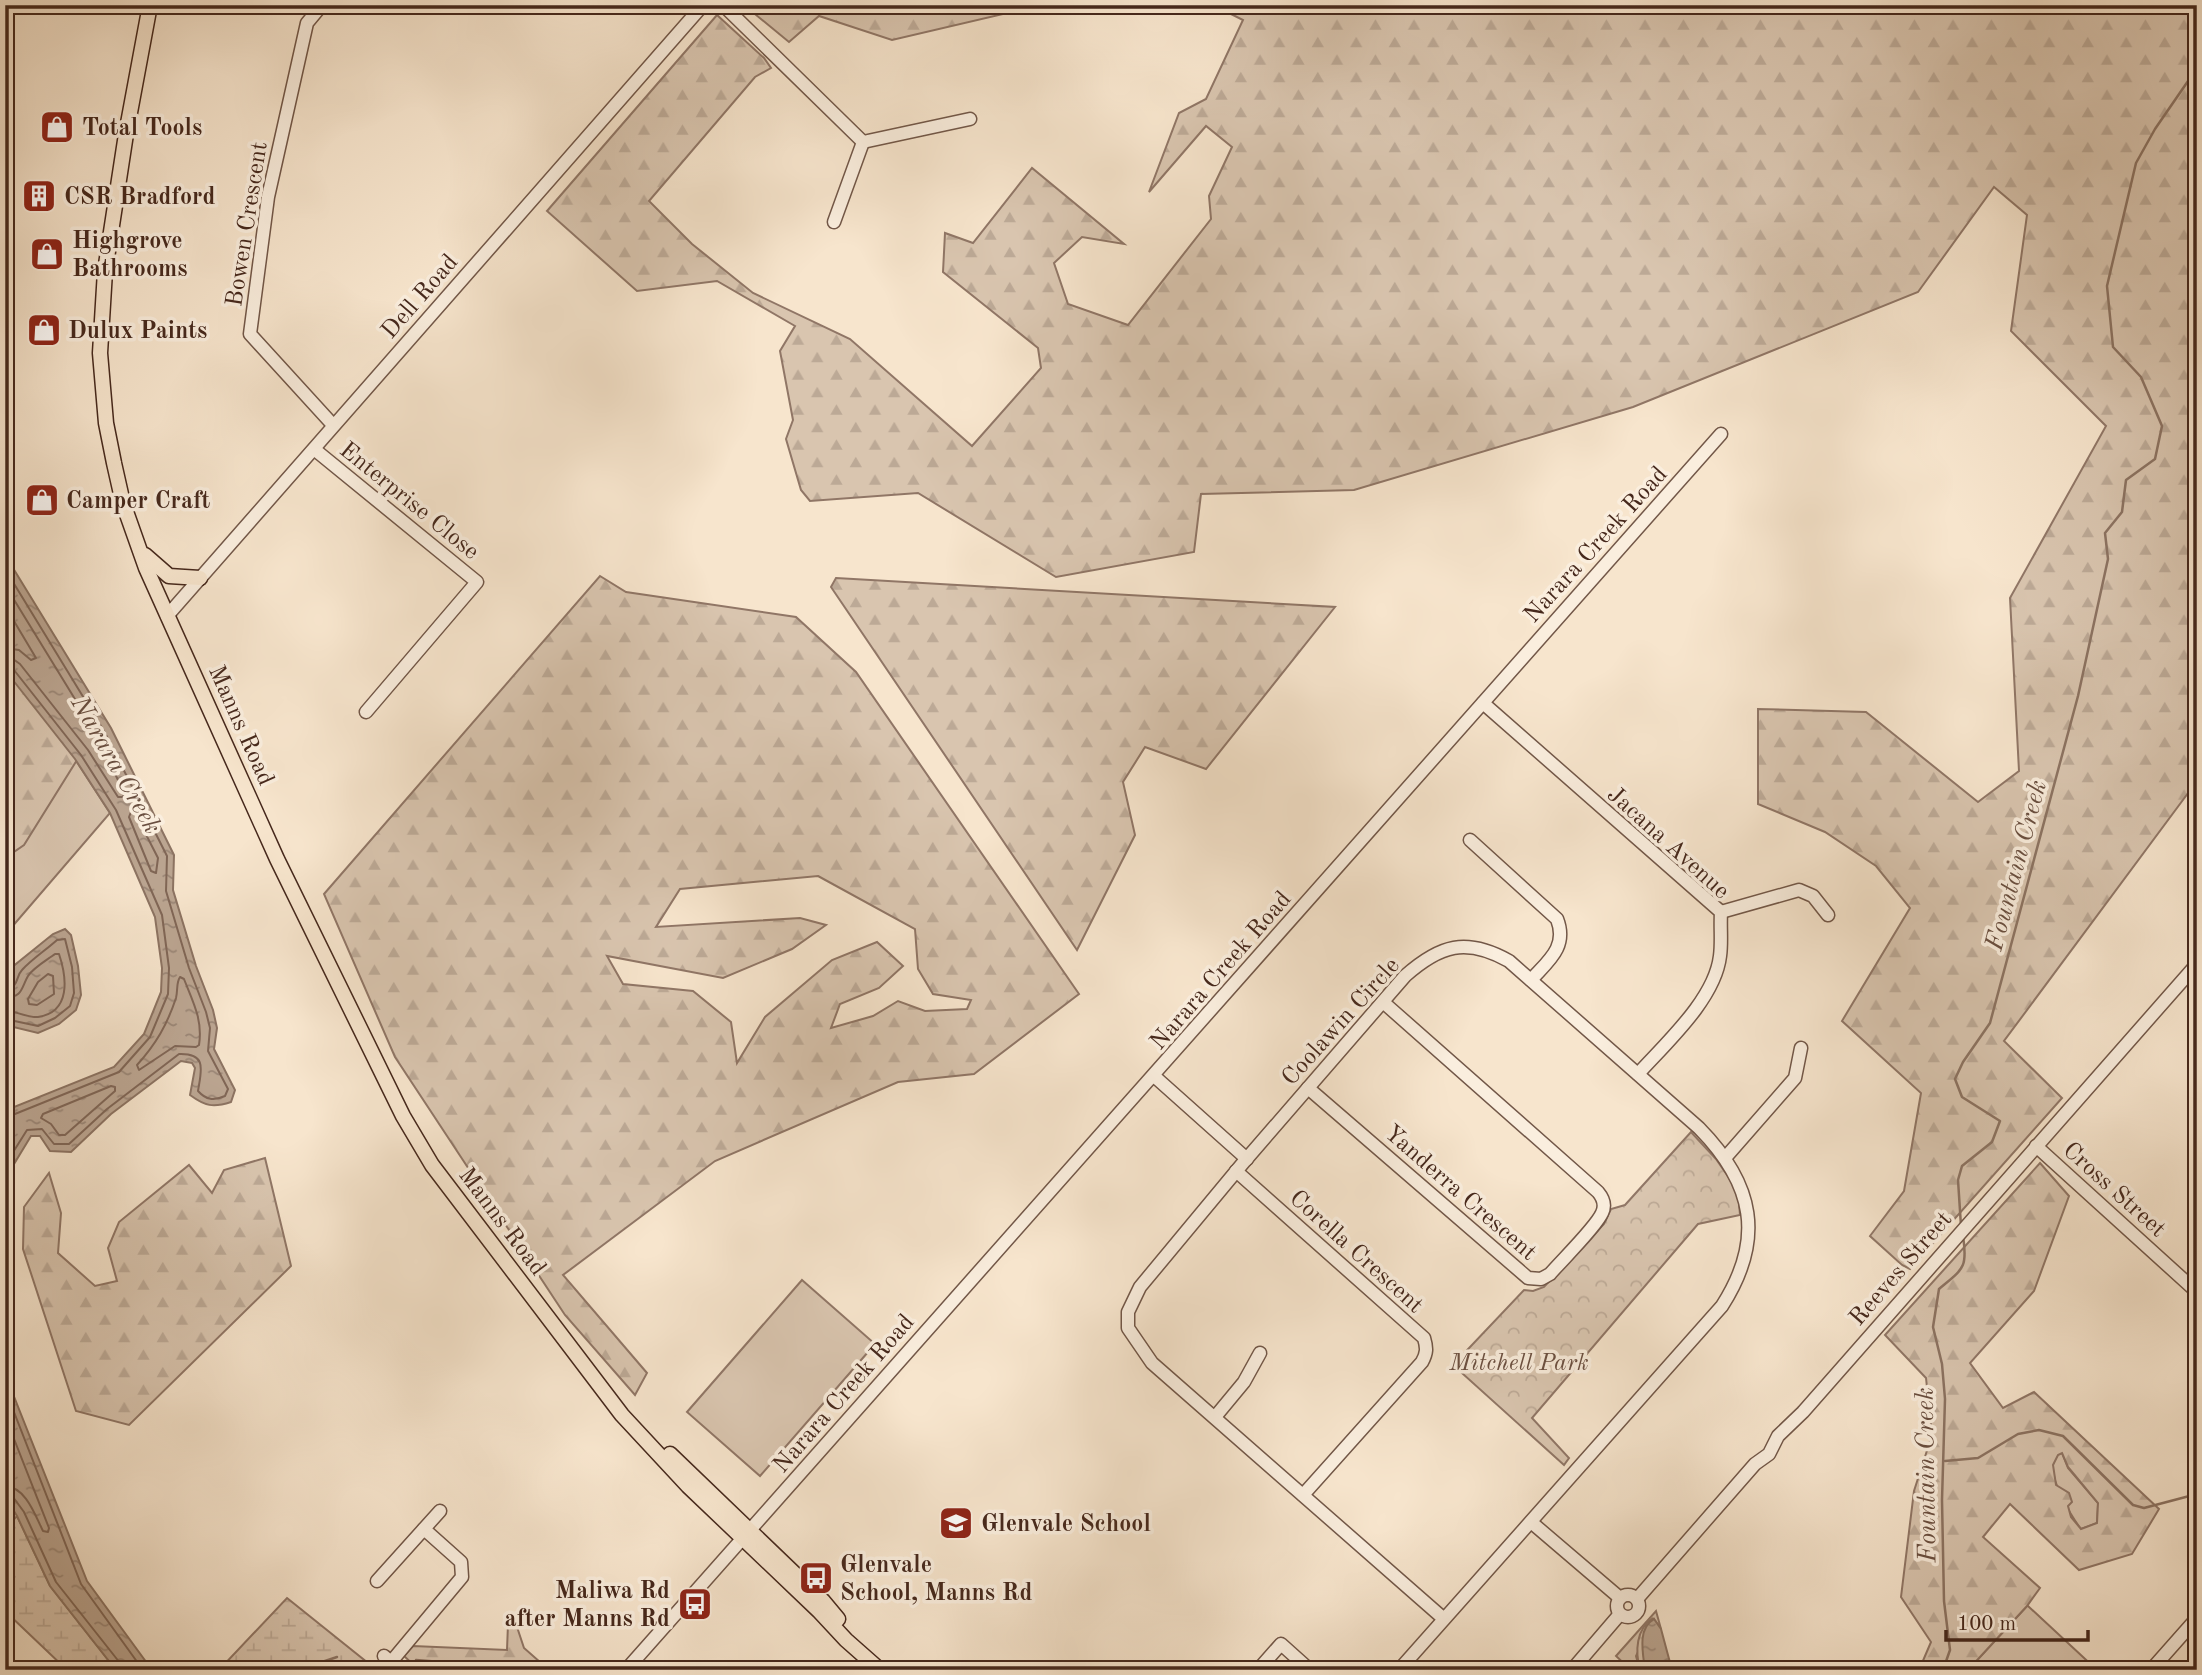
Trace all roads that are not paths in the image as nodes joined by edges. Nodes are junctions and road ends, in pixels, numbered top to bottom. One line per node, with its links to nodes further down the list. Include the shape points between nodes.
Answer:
1 (150, 5): 11 (main road, Manns Road, via 117,189 100,321 106,423 123,503)
2 (322, 5): 8 (street, Bowen Crescent, via 307,23 268,197 250,334)
3 (703, 5): 8 (street, Dell Road)
4 (723, 5): 6 (street)
5 (970, 119): 6 (street)
6 (863, 142): 7 (street)
7 (834, 222)
8 (333, 425): 10 (street, Dell Road)
9 (1721, 434): 14 (street, Narara Creek Road)
10 (314, 449): 12 (street, Dell Road); 15 (street, Enterprise Close, via 477,582)
11 (139, 548): 12 (main road, via 169,576); 13 (main road, Manns Road)
12 (200, 578): 13 (street, Dell Road)
13 (167, 616): 37 (main road, Manns Road, via 277,859 403,1116 432,1165 599,1385 628,1409)
14 (1483, 703): 17 (street, Jacana Avenue); 24 (street, Narara Creek Road)
15 (366, 712)
16 (1470, 840): 20 (street, via 1557,919 1561,942)
17 (1721, 912): 18 (street, via 1799,890 1813,896); 23 (street, Jacana Avenue, via 1720,957 1712,983)
18 (1828, 915)
19 (2197, 964): 26 (street, Reeves Street)
20 (1531, 980): 21 (street, Coolawin Circle, via 1496,954 1468,946 1451,947 1420,963); 23 (street, Coolawin Circle)
21 (1383, 1002): 25 (street, Coolawin Circle); 25 (street, Yanderra Crescent, via 1598,1192 1604,1206 1598,1219 1550,1274 1528,1278)
22 (1801, 1048): 27 (street, via 1795,1078)
23 (1638, 1074): 27 (street, Coolawin Circle, via 1699,1128)
24 (1154, 1076): 28 (street); 37 (street, Narara Creek Road)
25 (1308, 1088): 28 (street, Coolawin Circle)
26 (2036, 1146): 30 (street, Cross Street); 40 (street, Reeves Street)
27 (1725, 1158): 35 (street, Coolawin Circle, via 1748,1211 1749,1233 1737,1284)
28 (1247, 1159): 29 (street, Coolawin Circle)
29 (1236, 1171): 32 (street, Coolawin Circle, via 1140,1287 1128,1312 1128,1328 1152,1363); 33 (street, Corella Crescent, via 1424,1338 1426,1345 1422,1362)
30 (2197, 1292)
31 (1259, 1353): 32 (street, via 1244,1382)
32 (1215, 1417): 33 (street, Coolawin Circle)
33 (1303, 1495): 43 (street, Coolawin Circle)
34 (440, 1511): 36 (street)
35 (1531, 1522): 39 (street); 43 (street, Coolawin Circle)
36 (424, 1529): 38 (street); 44 (street, via 461,1562 462,1577)
37 (746, 1536): 45 (street, Narara Creek Road); 46 (main road, Manns Road, via 823,1601)
38 (377, 1581)
39 (1620, 1598): 40 (street, via 1630,1595); 41 (street)
40 (1637, 1599): 41 (street, via 1634,1616)
41 (1620, 1614): 50 (street)
42 (2197, 1618): 51 (street)
43 (1444, 1619): 49 (street, Coolawin Circle)
44 (391, 1662)
45 (626, 1670)
46 (881, 1670)
47 (1258, 1670): 48 (street, via 1281,1644)
48 (1310, 1670)
49 (1399, 1670)
50 (1572, 1670)
51 (2151, 1670)

